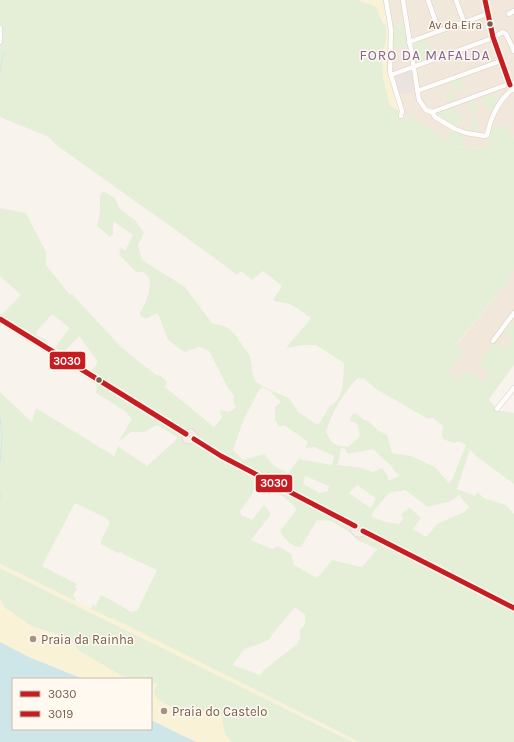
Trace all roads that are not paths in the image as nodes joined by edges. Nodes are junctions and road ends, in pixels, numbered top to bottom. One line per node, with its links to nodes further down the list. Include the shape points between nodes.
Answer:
1 (386, 0): 18 (street, via 392,30)
2 (403, 0): 14 (street)
3 (428, 0): 11 (street)
4 (456, 0): 9 (street)
5 (485, 0): 7 (street)
6 (514, 11): 8 (street)
7 (487, 14): 9 (street); 12 (street)
8 (509, 14)
9 (464, 22): 11 (street)
10 (0, 28): 13 (street)
11 (439, 31): 14 (street)
12 (493, 37): 15 (street, via 504,33); 16 (street); 17 (street)
13 (0, 42)
14 (410, 42): 17 (street)
15 (514, 51)
16 (501, 61): 19 (street); 20 (street)
17 (414, 67): 18 (street); 20 (street)
18 (391, 75): 22 (street, via 402,111)
19 (513, 87): 21 (street, via 506,85); 21 (street, via 493,113 487,135 484,136 458,131)
20 (418, 91): 21 (street, via 421,104)
21 (432, 112)
22 (401, 116)
23 (514, 313): 25 (street)
24 (0, 319): 28 (main road, via 186,434 186,440 194,439 221,456 355,526 361,525 363,530)
25 (493, 341)
26 (514, 388): 27 (street)
27 (497, 409)
28 (514, 608)

